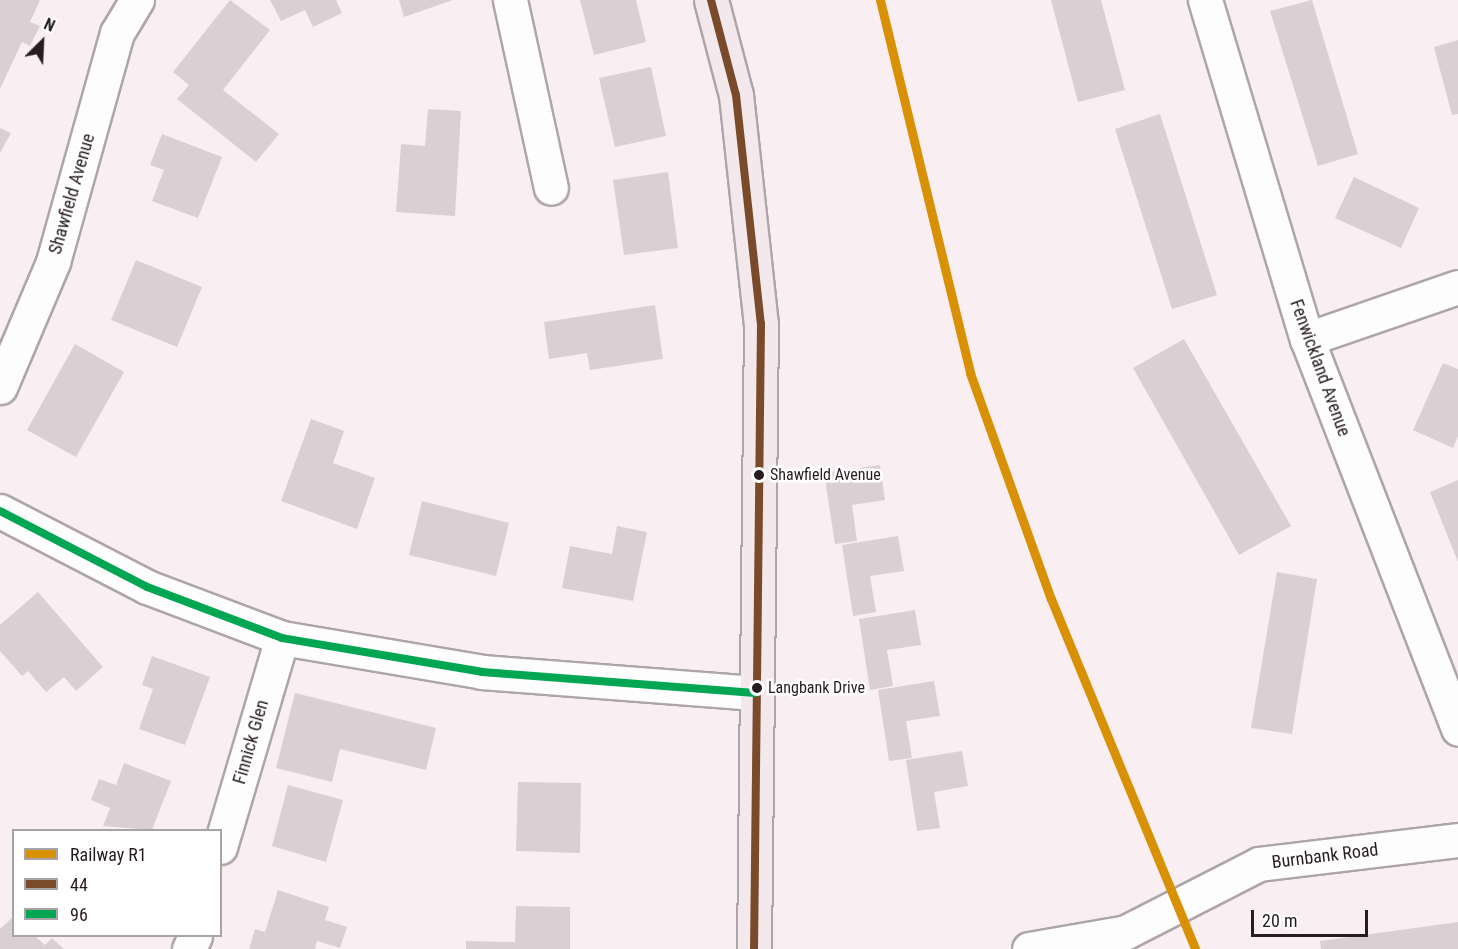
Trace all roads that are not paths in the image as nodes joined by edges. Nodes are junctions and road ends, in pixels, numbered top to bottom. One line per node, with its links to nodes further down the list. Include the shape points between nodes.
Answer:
1 (137, 0): 8 (street, Shawfield Avenue, via 117,33 53,262)
2 (510, 0): 5 (street)
3 (711, 0): 11 (main road, via 736,95 761,324)
4 (1205, 0): 7 (street, Fenwickland Avenue)
5 (551, 188)
6 (1458, 288): 7 (street)
7 (1307, 339): 12 (street, Fenwickland Avenue)
8 (0, 387)
9 (0, 511): 10 (street, via 147,587)
10 (282, 638): 11 (street, via 482,672); 13 (street, Finnick Glen)
11 (755, 693): 15 (main road)
12 (1458, 729)
13 (222, 840)
14 (1458, 840): 16 (street, Burnbank Road, via 1259,864 1125,932)
15 (754, 949)
16 (1029, 949)

